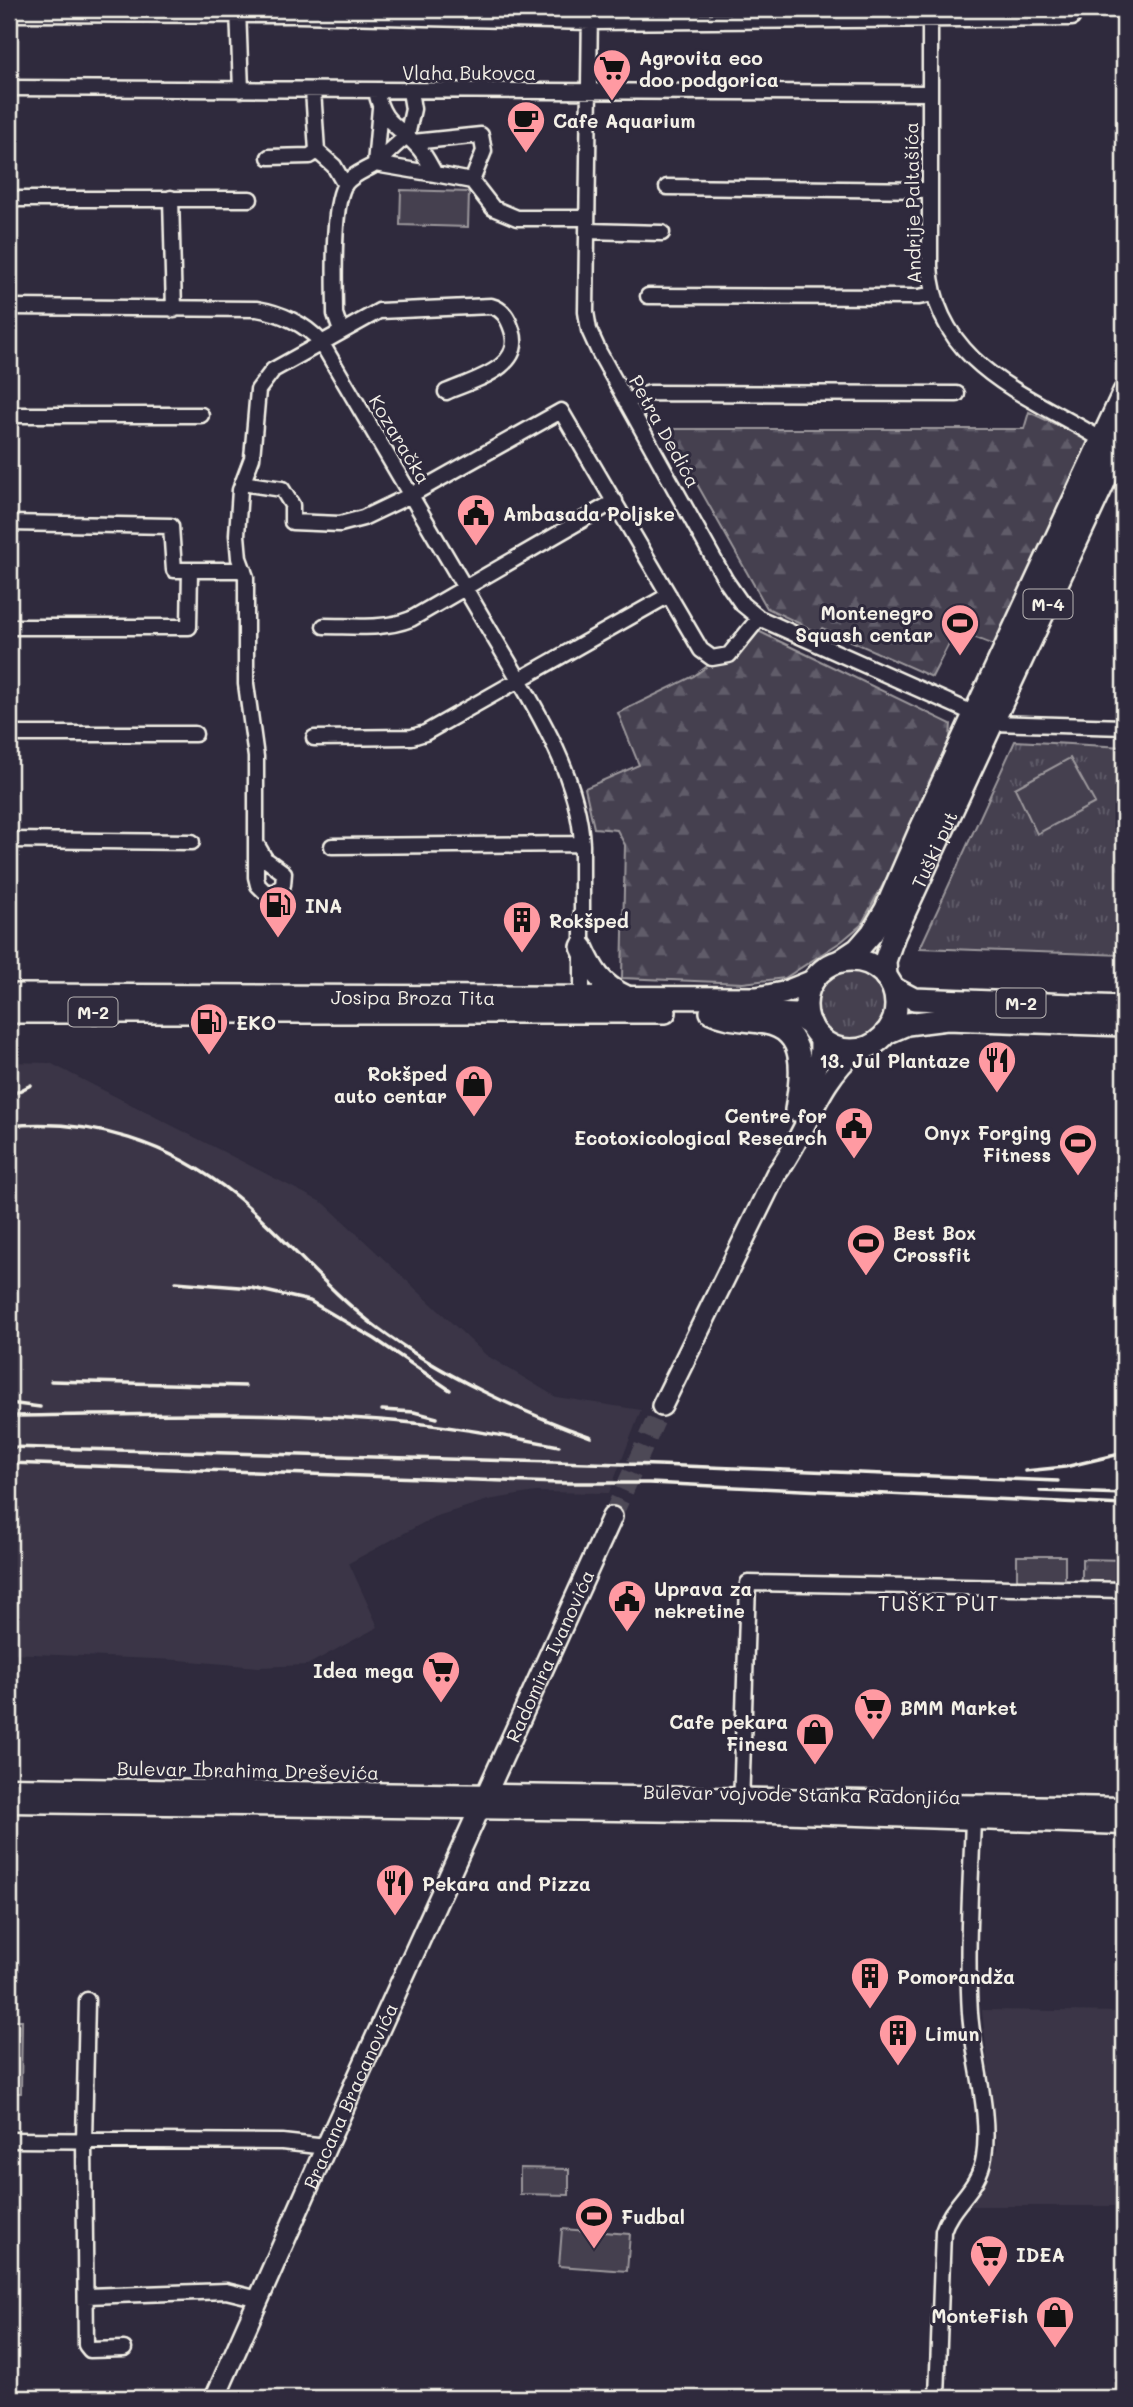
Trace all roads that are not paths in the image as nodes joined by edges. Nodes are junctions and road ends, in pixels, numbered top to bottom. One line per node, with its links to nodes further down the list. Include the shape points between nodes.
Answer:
1 (238, 11): 2 (street); 3 (street); 8 (street)
2 (298, 12): 5 (street)
3 (9, 13)
4 (930, 14): 5 (street); 6 (street); 13 (street, Andrije Paltašića)
5 (590, 15): 12 (street, Petra Dedića)
6 (1072, 18)
7 (9, 88): 8 (street, Vlaha Bukovca)
8 (241, 90): 9 (street, Vlaha Bukovca)
9 (313, 90): 10 (street, Vlaha Bukovca); 16 (street)
10 (376, 91): 11 (street, Vlaha Bukovca); 14 (street)
11 (410, 91): 12 (street, Vlaha Bukovca); 15 (street)
12 (590, 92): 13 (street, Vlaha Bukovca); 27 (street, Petra Dedića)
13 (930, 93): 23 (street, Andrije Paltašića)
14 (380, 108): 15 (street, via 390,124); 18 (street)
15 (410, 139): 18 (street, via 387,151); 19 (street); 20 (street, via 481,135 484,151)
16 (317, 151): 17 (street, via 310,156); 21 (street, via 334,166)
17 (269, 157)
18 (375, 164): 19 (street); 21 (street)
19 (435, 174): 20 (street)
20 (472, 181): 27 (street, via 493,208 517,218)
21 (345, 185): 34 (street, via 337,205 335,314)
22 (667, 187): 23 (street)
23 (929, 190): 29 (street, Andrije Paltašića)
24 (171, 198): 25 (street); 26 (street); 32 (street)
25 (9, 199)
26 (250, 199)
27 (587, 225): 28 (street); 40 (street, Petra Dedića, via 589,330)
28 (662, 233)
29 (933, 294): 30 (street); 44 (street, Andrije Paltašića, via 951,331 993,375)
30 (648, 296)
31 (9, 307): 32 (street, Kozaračka)
32 (174, 310): 33 (street, Kozaračka, via 257,309)
33 (292, 321): 35 (street, Kozaračka); 36 (street)
34 (341, 331): 35 (street); 37 (street, via 386,309 498,308 510,324 513,351 502,367)
35 (321, 342): 36 (street); 46 (street, Kozaračka)
36 (298, 354): 45 (street, via 273,370 258,390 251,458)
37 (446, 392)
38 (1124, 392): 44 (main road, M-4)
39 (957, 394): 40 (street, via 650,393)
40 (626, 401): 53 (street, Petra Dedića, via 726,581)
41 (9, 415): 42 (street)
42 (201, 415)
43 (1124, 439): 57 (main road, M-4)
44 (1102, 440): 57 (main road, M-4)
45 (242, 483): 46 (street, via 282,489 292,505 292,522 315,524 351,522); 50 (street, via 237,550)
46 (411, 495): 47 (street, via 561,411); 51 (street, Kozaračka)
47 (615, 501): 51 (street); 52 (street)
48 (9, 523): 49 (street, via 171,526 174,570)
49 (190, 570): 50 (street); 55 (street, via 189,627)
50 (244, 570): 65 (street)
51 (465, 588): 54 (street, via 396,624); 56 (street, Kozaračka)
52 (669, 595): 53 (street, via 701,650 712,658 729,655); 56 (street)
53 (759, 618): 57 (street, Petra Dedića)
54 (324, 626)
55 (9, 627)
56 (519, 681): 61 (street, via 418,736); 64 (street, Kozaračka, via 572,784)
57 (984, 719): 58 (street); 68 (main road, Tuški put / M-4, via 919,833 881,920 858,949); 70 (main road, Tuški put / M-4, via 894,935 885,961)
58 (1124, 727)
59 (9, 734): 60 (street)
60 (195, 734)
61 (314, 738)
62 (9, 840): 63 (street)
63 (192, 842)
64 (582, 844): 66 (street); 67 (street, Kozaračka)
65 (257, 845)
66 (332, 846)
67 (582, 947): 72 (main road, via 603,983); 74 (street, Kozaračka)
68 (840, 961): 69 (main road, M-2); 70 (main road, M-2, via 865,962)
69 (813, 981): 72 (main road, Josipa Broza Tita / M-2, via 757,998); 79 (main road, via 806,1002)
70 (890, 982): 75 (main road, M-2, via 914,999); 80 (main road, via 896,1012)
71 (9, 995): 73 (main road, Josipa Broza Tita / M-2)
72 (631, 998): 74 (main road, Josipa Broza Tita / M-2)
73 (247, 1004): 74 (main road, Josipa Broza Tita / M-2); 76 (main road, Josipa Broza Tita / M-2)
74 (582, 1005): 77 (main road, Josipa Broza Tita / M-2)
75 (1124, 1007)
76 (9, 1012)
77 (711, 1013): 79 (main road, Josipa Broza Tita / M-2, via 794,1015); 82 (main road, via 771,1024 791,1037 800,1054)
78 (1124, 1026): 80 (main road, M-2, via 947,1019 918,1022)
79 (815, 1030): 81 (main road, M-2, via 840,1049); 82 (main road, via 821,1045 818,1061)
80 (886, 1033): 81 (main road, M-2)
81 (857, 1050): 83 (main road, via 823,1087 789,1157)
82 (796, 1110): 83 (main road)
83 (775, 1174): 84 (main road)
84 (662, 1406)
85 (612, 1517): 88 (main road, Radomira Ivanovića)
86 (1124, 1590): 90 (street, via 748,1583)
87 (9, 1787): 88 (street, Bulevar Ibrahima Dreševića)
88 (483, 1802): 89 (street, Bulevar Ibrahima Dreševića); 90 (street, Bulevar vojvode Stanka Radonjića); 97 (main road, Bracana Bracanovića)
89 (9, 1803)
90 (741, 1806): 91 (street, Bulevar vojvode Stanka Radonjića); 92 (street, Bulevar vojvode Stanka Radonjića)
91 (1124, 1807)
92 (973, 1819): 93 (street, Bulevar vojvode Stanka Radonjića); 102 (street, via 970,2012 986,2142 978,2177 943,2231)
93 (1124, 1825)
94 (87, 2000): 96 (street)
95 (9, 2140): 96 (street)
96 (84, 2141): 97 (street, via 282,2142); 98 (street)
97 (326, 2147): 99 (main road, Bracana Bracanovića)
98 (87, 2296): 99 (street, via 226,2291); 100 (street, via 88,2348)
99 (259, 2300): 101 (main road, Bracana Bracanovića)
100 (124, 2349)
101 (215, 2398)
102 (937, 2398)

